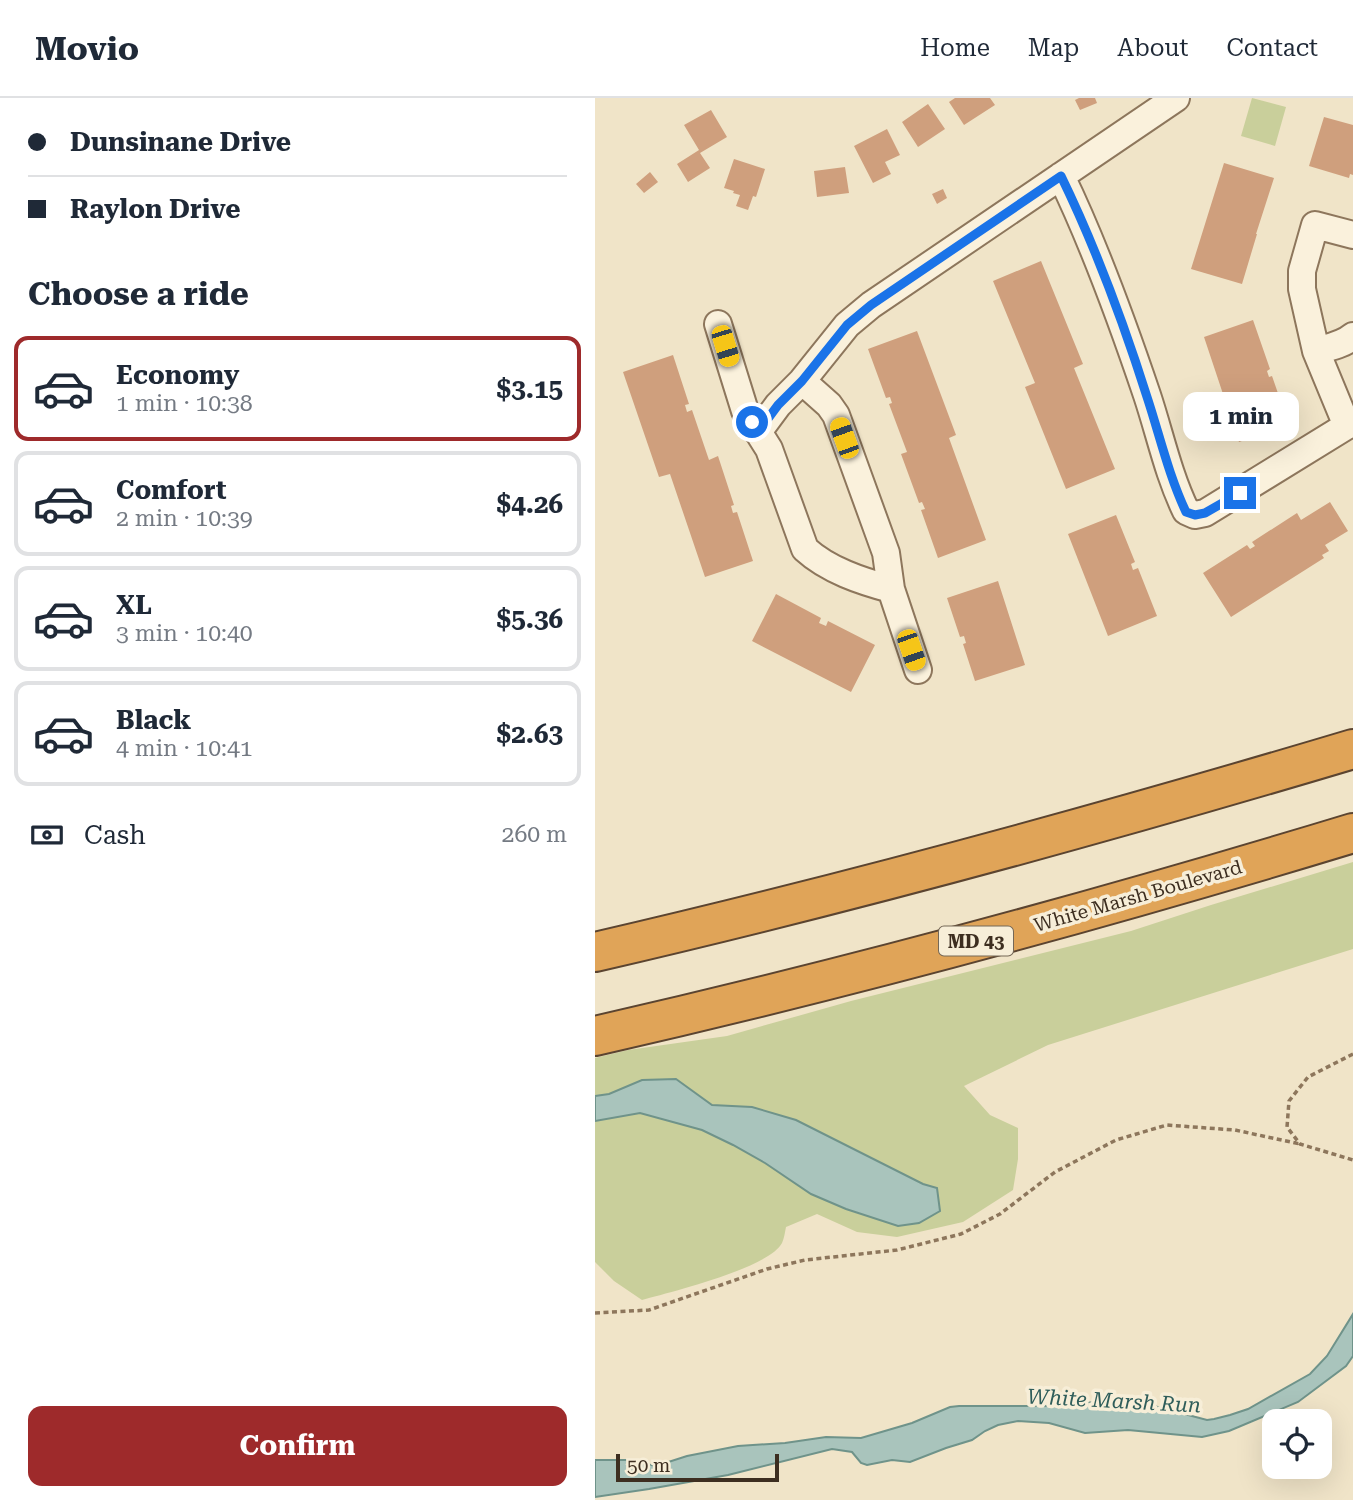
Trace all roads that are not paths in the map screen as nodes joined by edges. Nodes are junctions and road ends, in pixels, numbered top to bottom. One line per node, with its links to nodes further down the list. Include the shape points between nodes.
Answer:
1 (1176, 98): 2 (street)
2 (1061, 176): 7 (street, via 871,305 847,325); 8 (street, via 1121,317 1186,512 1205,513)
3 (1353, 235): 6 (street, via 1315,225 1302,271 1302,289)
4 (717, 324): 9 (street, via 745,411)
5 (1353, 336): 6 (street)
6 (1316, 351): 8 (street, via 1337,406)
7 (802, 381): 9 (street); 10 (street, via 836,415 885,553)
8 (1350, 424)
9 (758, 432): 10 (street, via 769,449 805,550 860,581)
10 (891, 589): 11 (street)
11 (918, 670)
12 (1353, 749): 14 (highway, via 865,887)
13 (1353, 833): 15 (highway, White Marsh Boulevard / MD 43, via 1024,928)
14 (595, 952)
15 (595, 1036)

